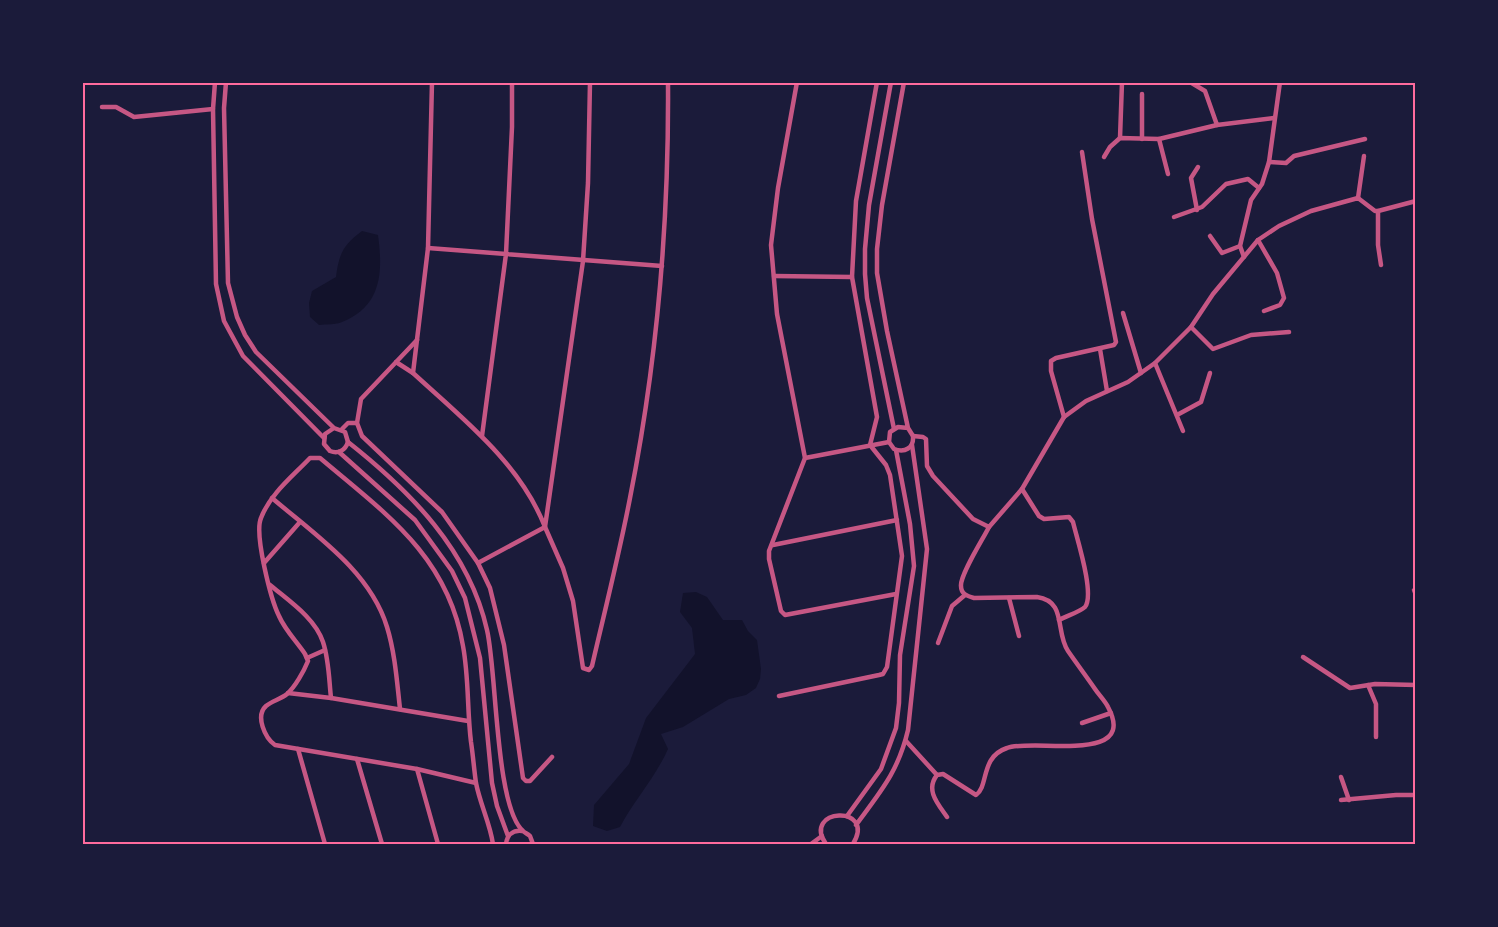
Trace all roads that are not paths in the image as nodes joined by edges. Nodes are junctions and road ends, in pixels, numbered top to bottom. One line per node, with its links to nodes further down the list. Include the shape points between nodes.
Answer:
1 (215, 82): 16 (street)
2 (226, 82): 61 (street, via 228,283 237,317 256,352)
3 (432, 82): 38 (street)
4 (512, 82): 39 (street)
5 (590, 82): 41 (street)
6 (668, 82): 43 (street)
7 (797, 82): 44 (street, via 774,215)
8 (877, 82): 45 (street, via 856,201)
9 (891, 82): 64 (street, via 869,205 865,266 867,298)
10 (904, 82): 62 (street, via 882,205 877,273)
11 (1122, 82): 19 (street)
12 (1191, 82): 18 (street, via 1205,91)
13 (1280, 82): 17 (street)
14 (1142, 94): 20 (street)
15 (102, 107): 16 (street, via 116,107 134,117)
16 (213, 109): 68 (street, via 216,284 224,321 243,356)
17 (1274, 118): 18 (street); 26 (street)
18 (1217, 125): 21 (street)
19 (1120, 138): 20 (street); 25 (street)
20 (1142, 139): 21 (street)
21 (1159, 139): 28 (street)
22 (1365, 139): 26 (street, via 1294,156 1286,163)
23 (1082, 152): 51 (street, via 1116,342)
24 (1364, 156): 30 (street)
25 (1104, 157)
26 (1269, 162): 29 (street)
27 (1198, 167): 32 (street, via 1191,178)
28 (1168, 174)
29 (1260, 188): 32 (street, via 1248,179 1226,184); 37 (street, via 1251,200)
30 (1358, 198): 33 (street); 36 (street, via 1311,211)
31 (1416, 201): 33 (street)
32 (1197, 210): 34 (street)
33 (1378, 211): 42 (street)
34 (1174, 217)
35 (1210, 236): 37 (street, via 1222,253)
36 (1258, 240): 40 (street); 46 (street, via 1277,273 1284,298 1280,305)
37 (1240, 246): 40 (street)
38 (428, 248): 39 (street); 50 (street)
39 (506, 254): 41 (street); 66 (street)
40 (1244, 257): 48 (street)
41 (583, 261): 43 (street); 80 (street)
42 (1381, 265)
43 (662, 266): 80 (street, via 630,499 589,670 583,668 568,582)
44 (774, 276): 45 (street); 75 (street, via 777,314)
45 (852, 278): 72 (street, via 877,417)
46 (1264, 311)
47 (1123, 314): 55 (street)
48 (1191, 327): 49 (street, via 1213,349 1251,335); 53 (street)
49 (1289, 332)
50 (417, 340): 52 (street); 54 (street)
51 (1100, 349): 57 (street); 59 (street, via 1052,361 1051,371)
52 (396, 362): 54 (street); 60 (street, via 361,399)
53 (1155, 363): 55 (street); 58 (street)
54 (413, 373): 66 (street)
55 (1141, 373): 57 (street)
56 (1210, 373): 58 (street, via 1202,400)
57 (1107, 391): 59 (street)
58 (1177, 414): 65 (street)
59 (1064, 417): 76 (street)
60 (357, 423): 63 (street, via 348,423); 83 (street, via 362,436 441,512)
61 (334, 428): 63 (street); 68 (street)
62 (908, 428): 64 (street); 67 (street)
63 (342, 429): 69 (street)
64 (894, 429): 70 (street)
65 (1183, 431)
66 (482, 436): 80 (street, via 521,482)
67 (913, 436): 71 (street); 81 (street, via 926,440 927,466 933,476 973,519)
68 (324, 438): 74 (street, via 328,449)
69 (348, 442): 74 (street); 119 (street, via 383,470 436,527 471,580 493,657 500,757 508,805)
70 (889, 442): 72 (street); 73 (street)
71 (912, 445): 73 (street); 105 (street, via 927,549)
72 (870, 446): 75 (street); 78 (street, via 890,475)
73 (896, 450): 116 (street, via 914,566 900,655 898,711 881,769)
74 (339, 452): 120 (street, via 415,520 452,571 465,598 480,658 492,783)
75 (805, 458): 82 (street)
76 (1022, 489): 81 (street); 89 (street, via 1039,516 1069,518 1073,522 1089,599 1084,608)
77 (272, 498): 79 (street); 84 (street, via 258,527); 102 (street, via 310,458 320,458 408,534 432,565 455,612 467,674)
78 (897, 520): 82 (street); 86 (street, via 902,556)
79 (300, 522): 84 (street); 100 (street, via 353,570 379,607 392,644)
80 (546, 527): 83 (street)
81 (989, 527): 87 (street, via 962,579)
82 (773, 545): 86 (street, via 770,559 785,615)
83 (478, 563): 107 (street, via 492,594 504,645 523,778 530,781)
84 (264, 564): 85 (street)
85 (270, 585): 92 (street, via 313,625); 94 (street, via 279,616)
86 (896, 594): 98 (street, via 883,674)
87 (965, 595): 88 (street); 91 (street, via 952,606)
88 (1009, 598): 89 (street, via 1049,600); 90 (street)
89 (1059, 620): 101 (street, via 1062,642)
90 (1019, 636)
91 (938, 643)
92 (325, 650): 94 (street); 99 (street)
93 (1303, 657): 95 (street, via 1345,686)
94 (307, 658): 97 (street)
95 (1368, 685): 96 (street); 104 (street, via 1376,704)
96 (1416, 685)
97 (288, 693): 99 (street); 106 (street, via 266,706 262,722 271,742)
98 (779, 696)
99 (332, 698): 100 (street)
100 (400, 709): 102 (street)
101 (1111, 713): 103 (street); 110 (street, via 1115,729 1105,740 1092,744 1016,746 1000,751 986,768 982,790 976,795 943,774)
102 (468, 721): 112 (street)
103 (1082, 723)
104 (1376, 737)
105 (906, 741): 110 (street); 118 (street, via 893,775)
106 (298, 749): 108 (street); 122 (street)
107 (552, 757)
108 (357, 759): 109 (street); 123 (street)
109 (417, 769): 112 (street); 124 (street)
110 (937, 775): 117 (street, via 933,780 934,798)
111 (1341, 777): 115 (street)
112 (476, 783): 125 (street)
113 (1416, 795): 115 (street)
114 (1341, 800): 115 (street)
115 (1349, 800)
116 (847, 816): 118 (street); 121 (street, via 833,815 826,820)
117 (947, 817)
118 (856, 825): 130 (street)
119 (522, 831): 120 (street); 127 (street, via 530,836)
120 (508, 836): 126 (street)
121 (822, 836): 128 (street); 129 (street)
122 (325, 844)
123 (382, 844)
124 (438, 844)
125 (493, 844)
126 (506, 844)
127 (532, 844)
128 (811, 844)
129 (826, 844)
130 (854, 844)

